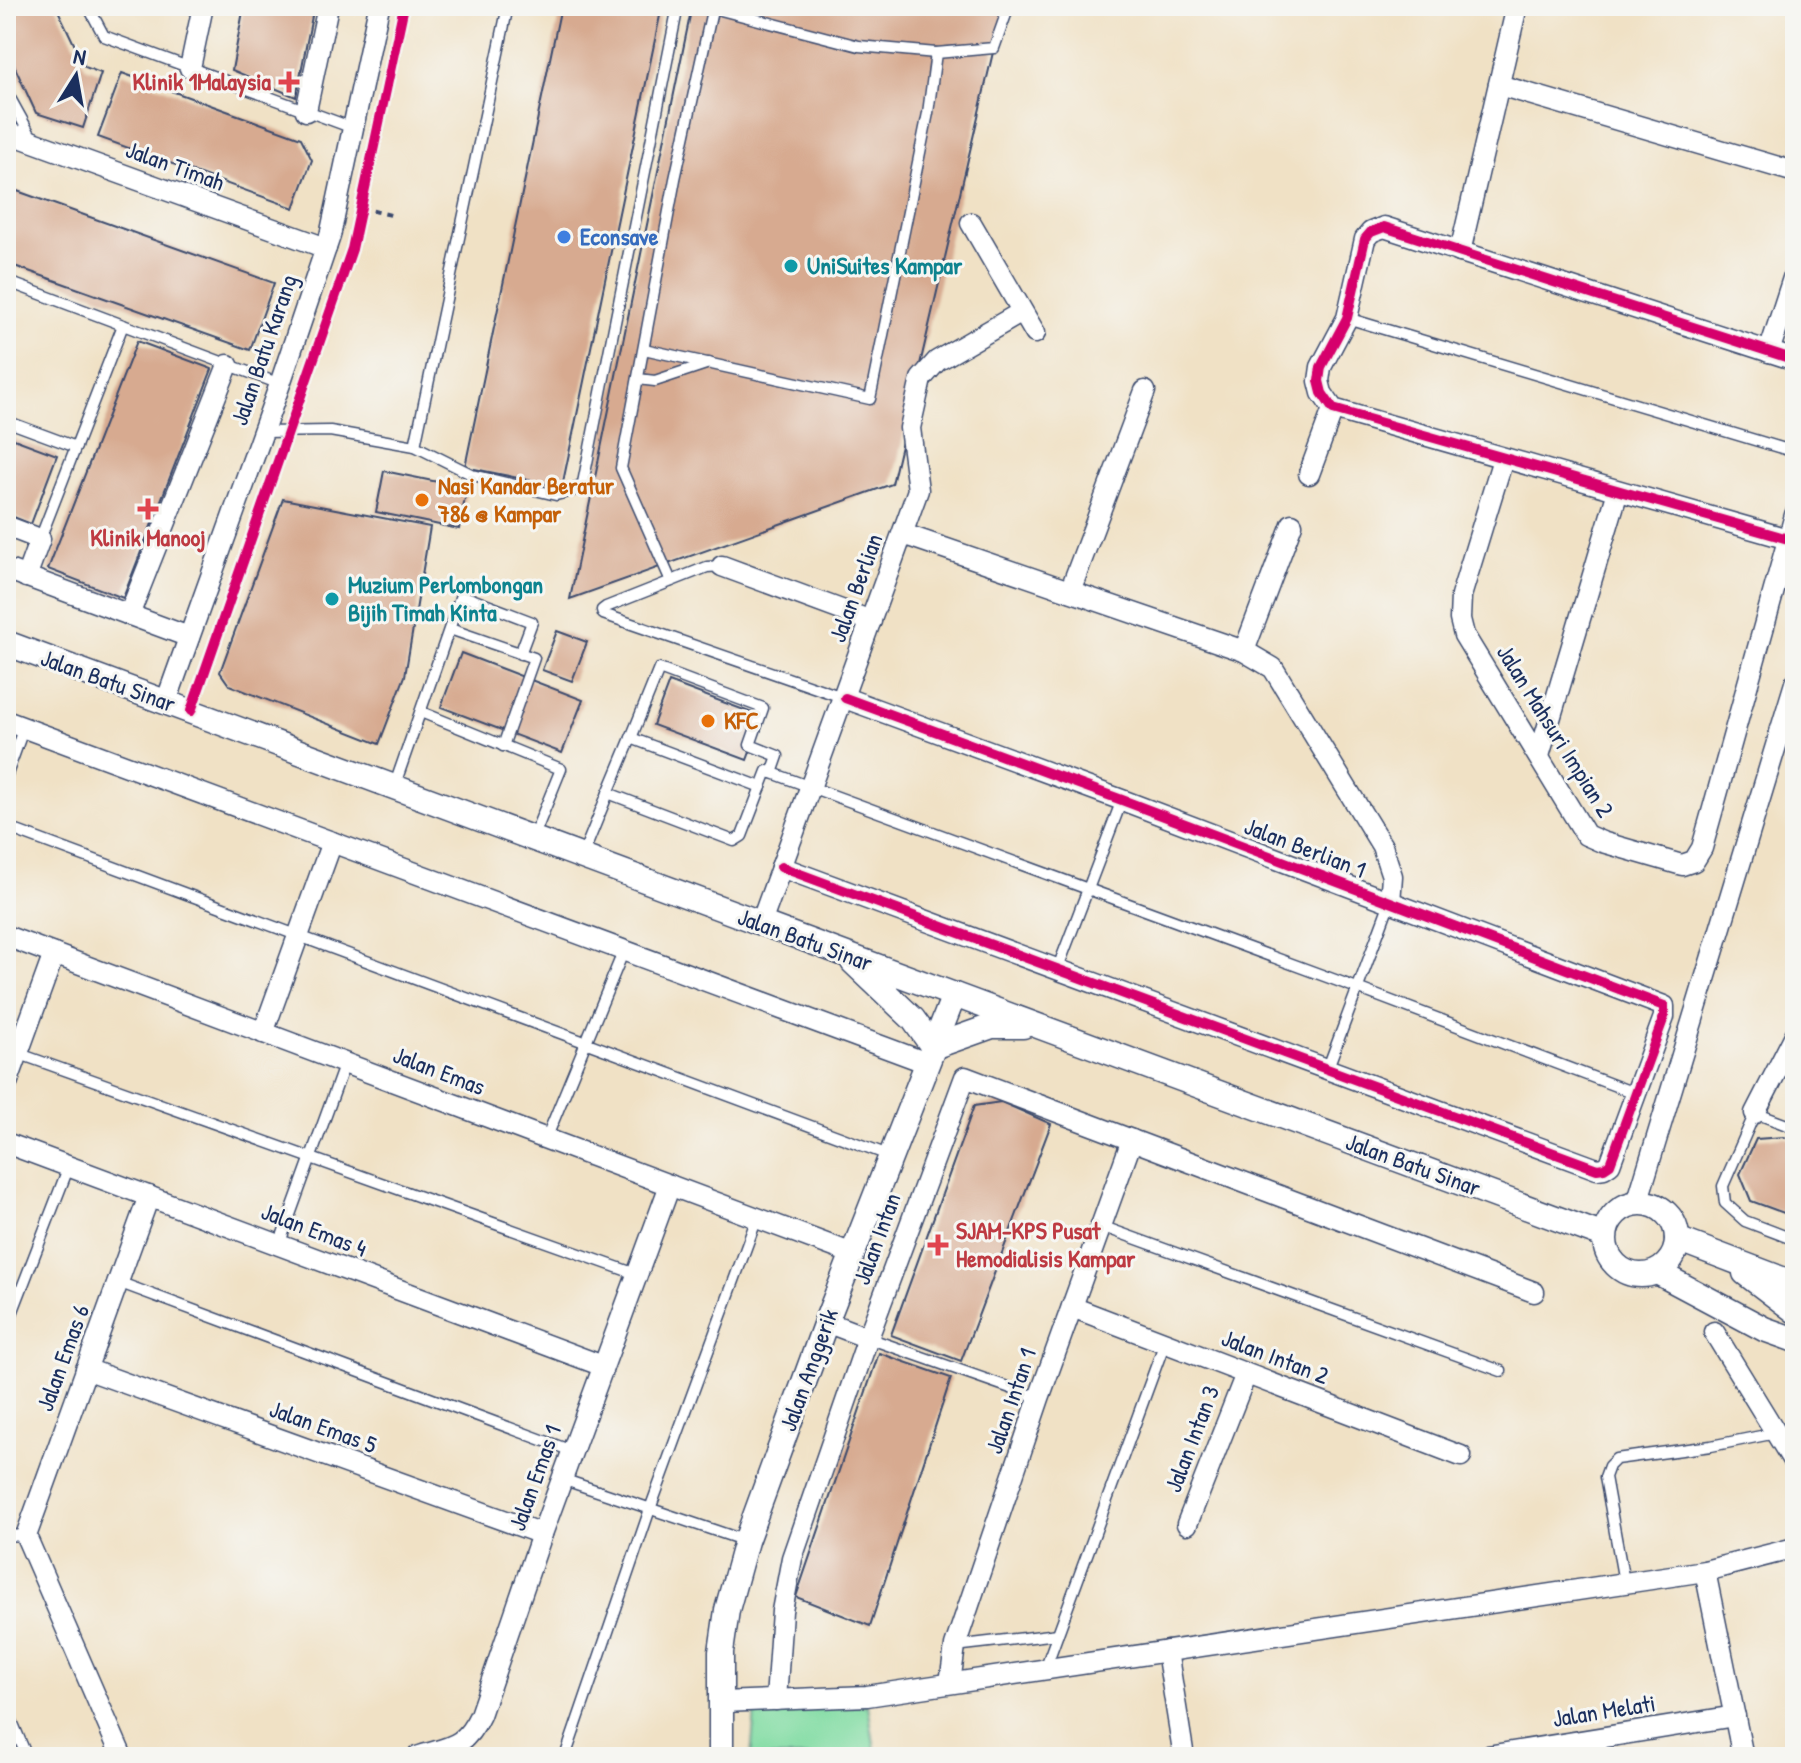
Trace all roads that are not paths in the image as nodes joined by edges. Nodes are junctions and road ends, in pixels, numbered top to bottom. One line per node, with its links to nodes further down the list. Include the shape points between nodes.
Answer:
1 (88, 6): 11 (lane, via 104,36)
2 (203, 6): 11 (street)
3 (328, 6): 14 (street)
4 (379, 6): 15 (street, Jalan Batu Karang)
5 (508, 6): 39 (lane)
6 (678, 6): 39 (lane, via 583,483 556,495 473,475)
7 (1009, 6): 10 (lane, via 994,48)
8 (1517, 6): 12 (street)
9 (713, 7): 10 (lane, via 859,46); 28 (lane)
10 (936, 53): 31 (lane, via 870,399)
11 (190, 68): 14 (lane)
12 (1499, 85): 18 (street); 21 (street)
13 (6, 91): 17 (lane)
14 (306, 111): 15 (lane)
15 (353, 128): 20 (street, Jalan Batu Karang)
16 (6, 132): 17 (street, Jalan Timah)
17 (35, 143): 20 (street, Jalan Timah)
18 (1795, 172)
19 (971, 223): 24 (street)
20 (326, 248): 34 (street, Jalan Batu Karang)
21 (1460, 252): 25 (street, via 1384,227 1371,232); 29 (street)
22 (1795, 272): 29 (street)
23 (6, 281): 26 (lane)
24 (1022, 312): 27 (street); 48 (street, Jalan Berlian, via 937,361 921,379 910,428 918,490)
25 (1347, 318): 36 (street, via 1321,367 1322,393); 41 (lane)
26 (123, 325): 32 (lane); 40 (lane)
27 (1035, 333)
28 (644, 349): 31 (lane); 33 (lane)
29 (1769, 352): 30 (street)
30 (1795, 360)
31 (709, 363): 33 (lane, via 655,381)
32 (228, 365): 34 (lane); 56 (street)
33 (638, 379): 54 (lane, via 621,468)
34 (280, 384): 38 (street, Jalan Batu Karang)
35 (1145, 391): 55 (street)
36 (1333, 409): 42 (street); 43 (street)
37 (6, 421): 40 (lane)
38 (263, 432): 39 (lane, via 330,431); 59 (street, Jalan Batu Karang)
39 (415, 446)
40 (76, 447): 49 (lane)
41 (1795, 452)
42 (1503, 459): 44 (street); 70 (street, Jalan Mahsuri Impian 2, via 1461,596 1460,619 1464,635)
43 (1309, 474)
44 (1618, 491): 50 (street); 70 (street)
45 (1795, 515): 50 (street)
46 (1292, 524): 61 (street)
47 (6, 526): 49 (street)
48 (903, 534): 55 (street); 57 (street, Jalan Berlian)
49 (40, 539): 53 (street)
50 (1788, 539): 70 (street, Jalan Mahsuri Impian 2, via 1702,848 1694,861 1682,865 1586,835)
51 (722, 566): 54 (lane); 57 (street)
52 (6, 569): 53 (street)
53 (26, 577): 56 (street)
54 (671, 581): 64 (lane, via 606,607 603,614)
55 (1070, 591): 61 (street)
56 (129, 615): 59 (street)
57 (871, 621): 64 (street, Jalan Berlian)
58 (450, 629): 62 (lane); 62 (lane, via 461,595 532,622); 66 (lane)
59 (189, 637): 65 (street, Jalan Batu Karang)
60 (6, 643): 65 (street, Jalan Batu Sinar)
61 (1244, 651): 84 (street, via 1273,668 1382,846 1392,876)
62 (520, 654): 69 (lane, via 534,658)
63 (1795, 683): 114 (street)
64 (845, 698): 75 (street, Jalan Berlian); 77 (street, Jalan Berlian 1)
65 (166, 702): 73 (street, Jalan Batu Sinar)
66 (421, 712): 69 (lane); 73 (lane)
67 (15, 724): 72 (lane); 80 (street)
68 (631, 738): 71 (lane, via 659,669 763,708 750,745 778,756); 74 (lane); 76 (lane)
69 (503, 746): 79 (lane, via 561,769)
70 (1539, 756)
71 (772, 773): 74 (lane, via 767,771); 75 (lane)
72 (6, 777)
73 (394, 787): 79 (street, Jalan Batu Sinar)
74 (761, 787): 76 (lane, via 742,836 734,841)
75 (811, 787): 82 (street, Jalan Berlian); 83 (lane)
76 (608, 793): 81 (lane)
77 (1122, 800): 83 (lane); 84 (street, Jalan Berlian 1)
78 (6, 827): 86 (lane)
79 (533, 838): 81 (street, Jalan Batu Sinar)
80 (332, 842): 86 (street); 88 (street)
81 (582, 857): 85 (street, Jalan Batu Sinar)
82 (781, 867): 85 (street, Jalan Berlian); 91 (street)
83 (1088, 891): 91 (lane); 92 (lane)
84 (1390, 902): 92 (lane); 103 (street, Jalan Berlian 1, via 1664,1006)
85 (761, 923): 90 (street, Jalan Batu Sinar)
86 (298, 935): 95 (street); 97 (lane)
87 (6, 936): 89 (street, Jalan Emas)
88 (624, 950): 97 (lane); 99 (street)
89 (54, 954): 95 (street, Jalan Emas); 98 (street)
90 (845, 954): 93 (street, Jalan Batu Sinar); 99 (street, via 913,1019)
91 (1057, 970): 101 (street)
92 (1357, 988): 101 (lane); 103 (lane)
93 (954, 995): 94 (street, Jalan Batu Sinar); 99 (street, Jalan Anggerik)
94 (1037, 1026): 99 (street, via 992,1026); 117 (street, Jalan Batu Sinar)
95 (263, 1033): 100 (street, Jalan Emas)
96 (1795, 1035): 104 (street)
97 (586, 1042): 106 (lane); 109 (lane)
98 (17, 1053): 102 (street); 110 (lane)
99 (930, 1055): 109 (street, Jalan Anggerik)
100 (345, 1063): 106 (street, Jalan Emas); 110 (lane)
101 (1327, 1070): 103 (street, via 1597,1169 1610,1164)
102 (6, 1086)
103 (1637, 1094)
104 (1755, 1113): 105 (lane); 119 (lane, via 1723,1186 1725,1203 1745,1221)
105 (1795, 1128)
106 (546, 1139): 112 (street, Jalan Emas)
107 (1132, 1140): 116 (street, Jalan Intan 1); 127 (street); 133 (street, Jalan Intan, via 965,1077)
108 (6, 1143): 111 (street, Jalan Emas 4)
109 (891, 1156): 121 (street, Jalan Anggerik)
110 (309, 1158): 120 (lane); 124 (lane)
111 (69, 1166): 113 (street, Jalan Emas 4); 131 (lane)
112 (670, 1185): 115 (street, Jalan Emas); 124 (street, Jalan Emas 1)
113 (149, 1196): 120 (street, Jalan Emas 4); 125 (street, Jalan Emas 6)
114 (1637, 1203): 117 (street, via 1619,1210); 118 (street, via 1669,1217)
115 (757, 1218): 121 (street, Jalan Emas); 146 (lane)
116 (1101, 1226): 128 (street, Jalan Intan 1); 138 (lane)
117 (1604, 1236): 123 (street, via 1620,1269 1644,1276)
118 (1677, 1239): 122 (street); 123 (street, via 1672,1259)
119 (1795, 1240)
120 (279, 1245): 136 (street, Jalan Emas 4)
121 (853, 1254): 130 (street, Jalan Anggerik)
122 (1724, 1257): 126 (street); 129 (street)
123 (1657, 1272): 134 (street)
124 (636, 1274): 136 (street, Jalan Emas 1)
125 (118, 1282): 137 (street, Jalan Emas 6); 142 (lane)
126 (1795, 1284)
127 (1534, 1292)
128 (1072, 1307): 135 (street, Jalan Intan 2); 140 (street, Jalan Intan 1)
129 (1795, 1311)
130 (826, 1322): 133 (street); 150 (street, Jalan Anggerik)
131 (6, 1329)
132 (1714, 1332): 141 (street)
133 (868, 1338): 140 (lane); 159 (street, Jalan Intan, via 792,1558 782,1611)
134 (1795, 1340)
135 (1165, 1342): 139 (street, Jalan Intan 2); 154 (lane)
136 (603, 1366): 142 (street, Jalan Emas 1)
137 (86, 1369): 148 (street, Jalan Emas 5); 149 (street, Jalan Emas 6)
138 (1501, 1371)
139 (1246, 1374): 143 (street, Jalan Intan 2); 147 (street, Jalan Intan 3)
140 (1039, 1398): 155 (street, Jalan Intan 1)
141 (1778, 1433): 144 (street); 153 (lane, via 1616,1459 1605,1477)
142 (572, 1451): 145 (street, Jalan Emas 1)
143 (1461, 1456)
144 (1795, 1464)
145 (562, 1479): 146 (lane); 148 (street, Jalan Emas 1)
146 (650, 1509): 150 (lane); 167 (lane)
147 (1187, 1524)
148 (542, 1534): 166 (street, Jalan Emas 1, via 470,1736)
149 (16, 1536): 165 (street, Jalan Emas 6)
150 (746, 1541): 160 (street, Jalan Anggerik, via 727,1610)
151 (1795, 1548): 152 (street)
152 (1705, 1571): 153 (street); 162 (street)
153 (1624, 1582): 156 (street)
154 (1058, 1634): 155 (lane); 157 (lane)
155 (955, 1646): 158 (street, Jalan Intan 1)
156 (1167, 1651): 157 (street); 168 (street)
157 (1045, 1669): 158 (street)
158 (950, 1683): 159 (street, via 867,1696)
159 (776, 1700): 160 (street)
160 (722, 1702): 163 (street, Jalan Anggerik)
161 (6, 1707): 164 (lane)
162 (1735, 1716): 169 (street, Jalan Melati); 170 (street)
163 (718, 1754)
164 (27, 1757)
165 (122, 1757)
166 (417, 1757)
167 (565, 1757)
168 (1184, 1757)
169 (1481, 1757)
170 (1743, 1757)

